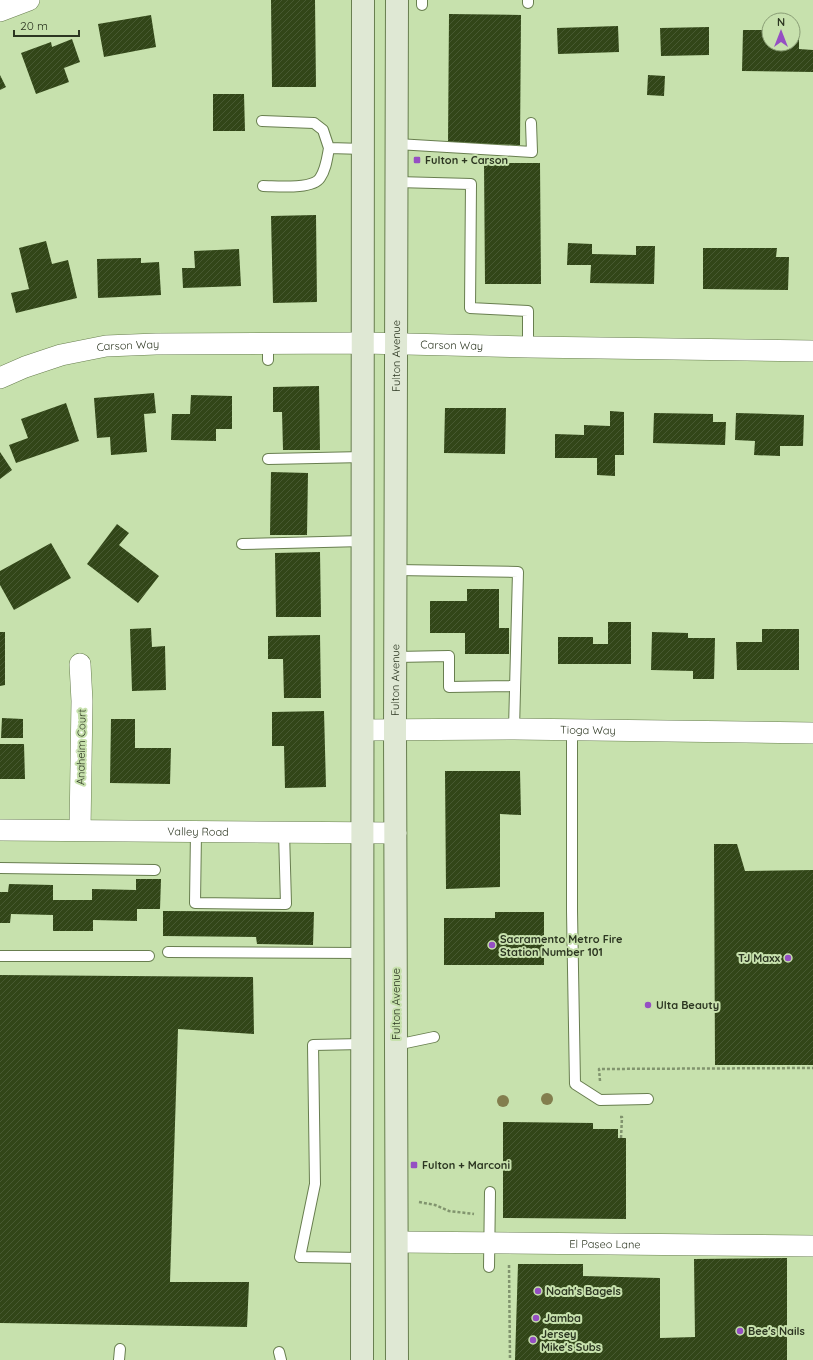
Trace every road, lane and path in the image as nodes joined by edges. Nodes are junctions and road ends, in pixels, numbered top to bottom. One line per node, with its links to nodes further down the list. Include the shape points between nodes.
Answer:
1 (29, 0): 4 (street)
2 (363, 0): 9 (main road)
3 (397, 0): 7 (main road, Fulton Avenue)
4 (0, 11)
5 (262, 121): 8 (lane, via 314,123 323,130)
6 (531, 123): 7 (lane, via 532,152)
7 (397, 144): 10 (main road, Fulton Avenue)
8 (329, 148): 9 (lane); 11 (lane, via 326,168 319,180 307,186)
9 (364, 149): 12 (main road)
10 (397, 182): 13 (main road, Fulton Avenue); 14 (lane, via 471,184 470,308 528,311)
11 (263, 186)
12 (364, 343): 13 (street, Carson Way); 16 (street, Carson Way, via 268,351 156,344 106,346 61,355); 17 (main road)
13 (396, 344): 14 (street, Carson Way); 21 (main road, Fulton Avenue)
14 (528, 347): 15 (street, Carson Way)
15 (813, 351)
16 (0, 378)
17 (364, 457): 18 (lane); 19 (main road)
18 (268, 459)
19 (363, 541): 20 (lane); 26 (main road)
20 (242, 544)
21 (396, 570): 22 (main road, Fulton Avenue); 24 (lane, via 518,572)
22 (396, 657): 24 (lane, via 449,656 449,687); 27 (main road, Fulton Avenue)
23 (80, 664): 31 (street, Anaheim Court)
24 (515, 686): 25 (lane)
25 (514, 728): 27 (street, Tioga Way); 28 (street, Tioga Way)
26 (363, 730): 27 (street, Tioga Way); 34 (main road)
27 (395, 730): 35 (main road, Fulton Avenue)
28 (572, 730): 29 (street, Tioga Way); 47 (lane, via 575,1084)
29 (813, 733)
30 (0, 830): 31 (street, Valley Road)
31 (80, 830): 32 (street, Valley Road)
32 (196, 832): 33 (street, Valley Road); 33 (lane, via 195,903 286,904)
33 (284, 832): 34 (street, Valley Road)
34 (363, 833): 35 (street, Valley Road); 39 (main road)
35 (396, 833): 44 (main road, Fulton Avenue)
36 (0, 868): 37 (lane)
37 (155, 870)
38 (168, 952): 39 (lane)
39 (362, 953): 43 (main road)
40 (0, 956): 41 (lane)
41 (149, 956)
42 (434, 1037): 44 (lane)
43 (362, 1044): 56 (main road); 56 (lane, via 313,1045 315,1184 300,1257)
44 (396, 1045): 52 (main road, Fulton Avenue)
45 (813, 1068): 47 (path, via 599,1069)
46 (648, 1099): 47 (lane)
47 (600, 1100): 48 (path, via 601,1117 622,1117)
48 (621, 1138)
49 (490, 1192): 51 (lane)
50 (413, 1202): 51 (path, via 429,1203 449,1211)
51 (490, 1214): 53 (lane)
52 (397, 1242): 53 (street, El Paseo Lane); 61 (main road, Fulton Avenue)
53 (490, 1243): 54 (street, El Paseo Lane); 57 (lane)
54 (512, 1243): 55 (street, El Paseo Lane); 62 (path, via 513,1264 508,1265)
55 (813, 1246)
56 (362, 1258): 60 (main road)
57 (489, 1267)
58 (120, 1349): 59 (lane)
59 (119, 1360)
60 (362, 1360)
61 (397, 1360)
62 (510, 1360)

